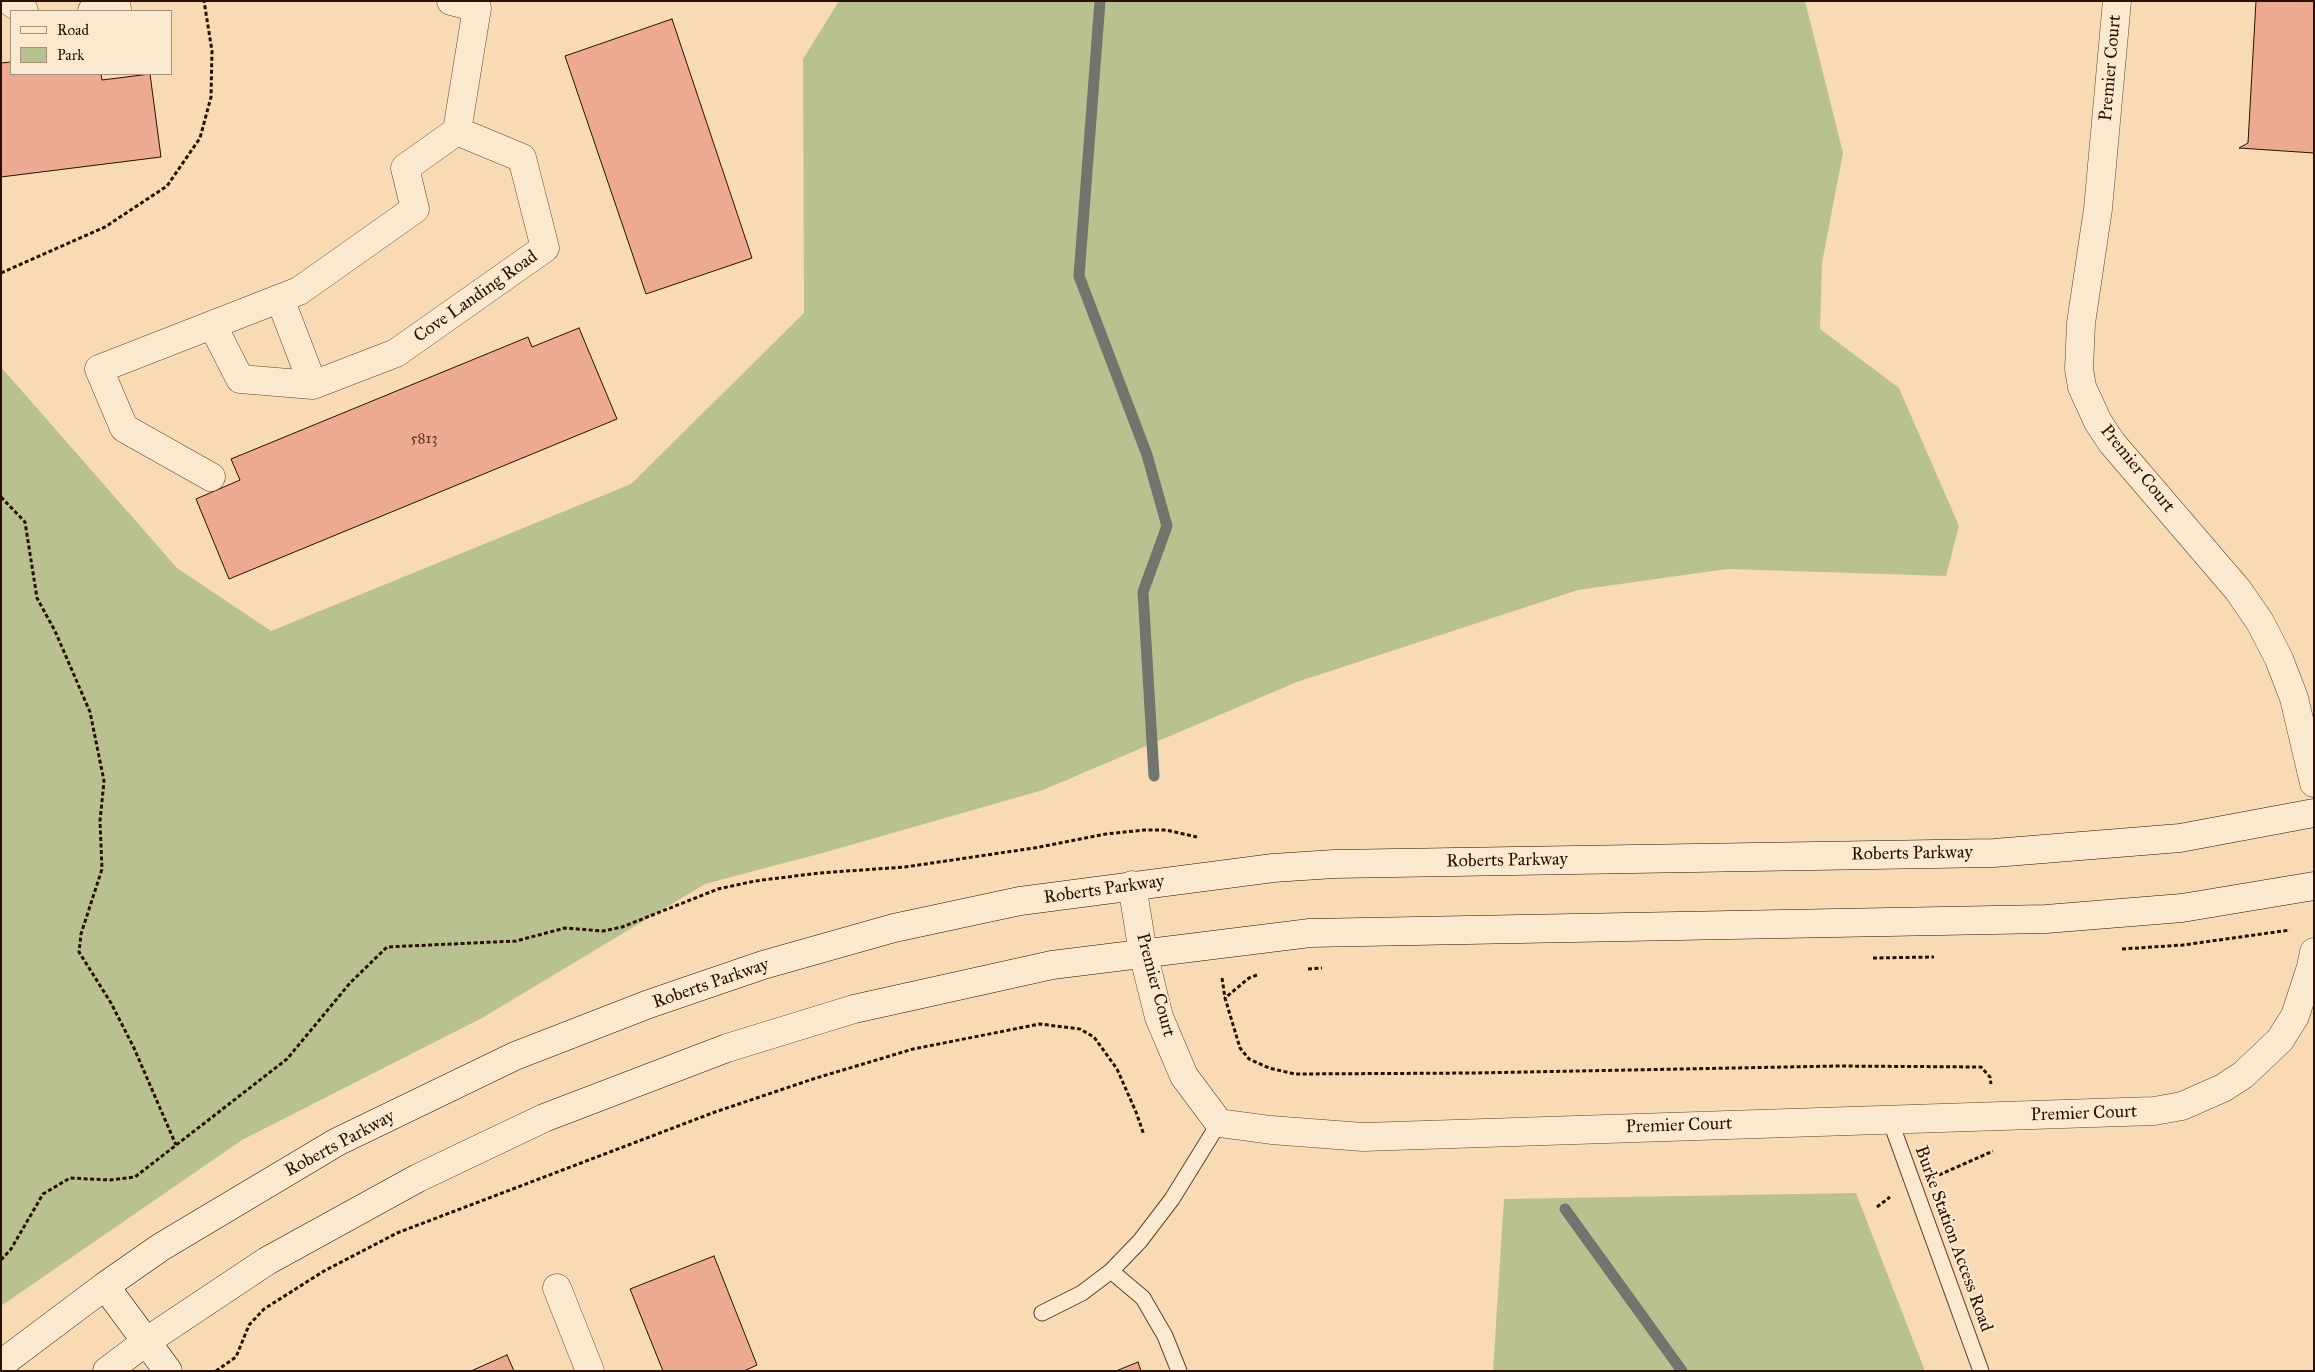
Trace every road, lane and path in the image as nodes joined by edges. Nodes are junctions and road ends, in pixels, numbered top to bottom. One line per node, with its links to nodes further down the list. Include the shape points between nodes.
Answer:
1 (9, 1): 6 (main road)
2 (115, 1): 7 (main road, via 117,9)
3 (204, 1): 9 (path, via 212,51 211,97 200,138 167,186 105,227)
4 (451, 1): 8 (main road, via 478,8)
5 (2117, 1): 15 (main road, Premier Court, via 2098,209 2081,323 2079,361 2082,387 2088,405 2112,443 2238,590 2260,622 2294,698)
6 (22, 10)
7 (104, 10)
8 (458, 131): 10 (main road, via 405,168 415,209 299,291); 12 (main road, Cove Landing Road, via 522,158 545,248 396,354)
9 (1, 273)
10 (280, 298): 11 (main road); 12 (main road)
11 (213, 326): 12 (main road, Cove Landing Road, via 240,379); 13 (main road, via 99,369 124,428)
12 (313, 385)
13 (211, 477)
14 (1, 497): 33 (path, via 25,522 37,598 90,712 104,782 100,821 102,869 81,934 79,952 134,1048)
15 (2314, 782)
16 (2314, 813): 18 (main road, Roberts Parkway, via 2180,838 1994,853 1334,864)
17 (1197, 837): 33 (path, via 1166,830 1106,834 934,864 755,881 718,889 622,927 603,931 565,928 516,941 387,947 350,983 287,1060)
18 (1132, 885): 23 (main road, Premier Court); 36 (main road, Roberts Parkway, via 1020,901 894,928 763,965 515,1056 338,1142 161,1247)
19 (2314, 886): 23 (main road, via 2182,908 2046,919 1310,932)
20 (2295, 929): 21 (path, via 2182,946)
21 (2113, 949)
22 (2314, 952): 29 (main road, Premier Court, via 2295,1016 2280,1040 2243,1075 2223,1088 2182,1106 2154,1112)
23 (1143, 953): 31 (main road, Premier Court, via 1159,1017 1184,1076); 39 (main road, via 1052,965 854,1009 727,1048 544,1118 418,1178 267,1261)
24 (1935, 957): 25 (path)
25 (1866, 958)
26 (1323, 968): 27 (path)
27 (1305, 969)
28 (1264, 972): 29 (path, via 1249,978 1225,998 1227,1006 1240,1048 1249,1059 1295,1074 1981,1067 1990,1077)
29 (1995, 1116): 30 (main road, Premier Court)
30 (1890, 1120): 31 (main road, Premier Court, via 1362,1137 1270,1130); 46 (lane, Burke Station Access Road)
31 (1219, 1122): 35 (lane, via 1166,1206 1140,1241)
32 (1144, 1135): 43 (path, via 1117,1070 1094,1037 1080,1029 1040,1024 913,1049 715,1112 397,1233 324,1270 264,1309 249,1325 236,1357)
33 (176, 1145): 34 (path, via 134,1177 110,1180 70,1178 43,1194 12,1249)
34 (1, 1260)
35 (1111, 1271): 38 (lane, via 1082,1293); 45 (lane, via 1143,1298 1166,1336)
36 (105, 1286): 39 (main road); 40 (main road, Roberts Parkway)
37 (556, 1288): 44 (main road)
38 (1042, 1313)
39 (147, 1341): 41 (main road); 42 (main road)
40 (1, 1364)
41 (107, 1371)
42 (168, 1371)
43 (216, 1371)
44 (590, 1371)
45 (1179, 1371)
46 (1981, 1371)

